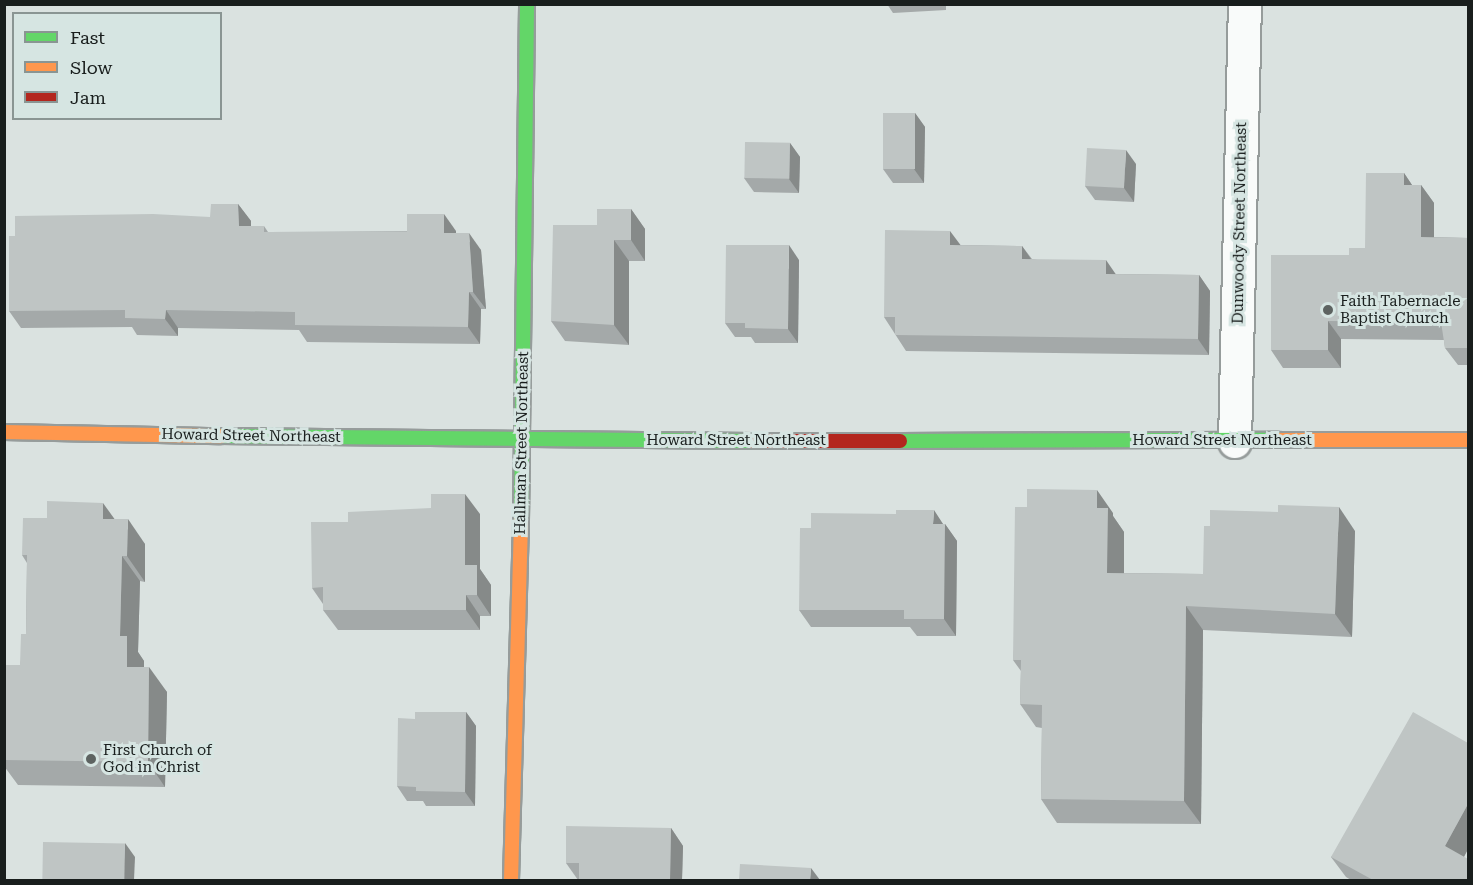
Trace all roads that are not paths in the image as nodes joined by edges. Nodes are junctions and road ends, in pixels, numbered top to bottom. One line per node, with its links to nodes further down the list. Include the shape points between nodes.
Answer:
1 (527, 4): 5 (street, Hallman Street Northeast)
2 (1245, 4): 6 (street, Dunwoody Street Northeast)
3 (4, 432): 5 (street, Howard Street Northeast)
4 (1468, 440): 6 (street, Howard Street Northeast)
5 (522, 441): 6 (street, Howard Street Northeast); 7 (street, Hallman Street Northeast)
6 (1235, 442)
7 (512, 880)

